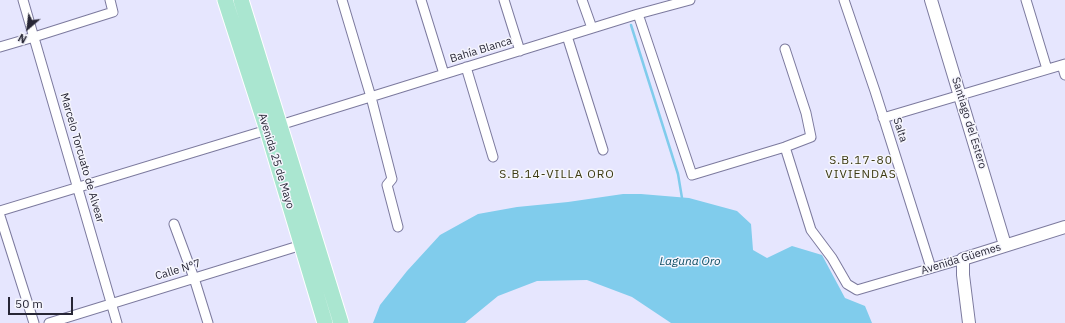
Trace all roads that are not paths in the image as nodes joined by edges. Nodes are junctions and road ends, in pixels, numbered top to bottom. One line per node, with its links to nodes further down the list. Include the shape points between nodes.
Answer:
1 (23, 0): 16 (street, Marcelo Torcuato de Alvear)
2 (110, 0): 16 (street, via 113,12)
3 (225, 0): 28 (main road, Avenida 25 de Mayo)
4 (241, 0): 28 (main road, Avenida 25 de Mayo)
5 (342, 0): 26 (street)
6 (421, 0): 23 (street)
7 (504, 0): 19 (street)
8 (582, 0): 14 (street)
9 (690, 0): 13 (street, Bahía Blanca)
10 (844, 0): 27 (street, Salta)
11 (931, 0): 25 (street, Santiago del Estero)
12 (1026, 0): 22 (street)
13 (638, 14): 14 (street, Bahía Blanca); 29 (street, via 692,174)
14 (592, 28): 15 (street, Bahía Blanca)
15 (567, 36): 19 (street, Bahía Blanca); 30 (street)
16 (34, 37): 17 (street); 32 (street, Marcelo Torcuato de Alvear)
17 (0, 47)
18 (785, 49): 29 (street, via 806,113 811,137)
19 (520, 51): 21 (street, Bahía Blanca)
20 (1063, 64): 22 (street); 24 (street)
21 (466, 67): 23 (street, Bahía Blanca); 31 (street)
22 (1047, 69): 25 (street)
23 (444, 74): 26 (street, Bahía Blanca)
24 (1065, 76)
25 (960, 94): 27 (street); 39 (street, Santiago del Estero)
26 (371, 97): 28 (street, Bahía Blanca); 36 (street, via 392,179 387,185)
27 (883, 118): 41 (street, Salta)
28 (273, 128): 32 (street, Bahía Blanca); 38 (main road, Avenida 25 de Mayo)
29 (785, 147): 41 (street, Avenida Güemes, via 811,230 847,284 857,290)
30 (603, 150)
31 (493, 157)
32 (78, 188): 33 (street, Bahía Blanca); 43 (street, Marcelo Torcuato de Alvear)
33 (0, 211)
34 (0, 216): 44 (street)
35 (174, 224): 42 (street)
36 (398, 227)
37 (1065, 227): 39 (street, Avenida Güemes)
38 (309, 243): 42 (street, Calle N°7); 48 (main road, Avenida 25 de Mayo); 49 (main road, Avenida 25 de Mayo)
39 (1005, 245): 40 (street, Avenida Güemes)
40 (963, 259): 41 (street, Avenida Güemes); 50 (street)
41 (931, 268)
42 (194, 278): 43 (street, Calle N°7); 47 (street)
43 (111, 303): 45 (street, Calle N°7); 46 (street, Marcelo Torcuato de Alvear)
44 (34, 323)
45 (49, 323)
46 (117, 323)
47 (208, 323)
48 (325, 323)
49 (341, 323)
50 (969, 323)

